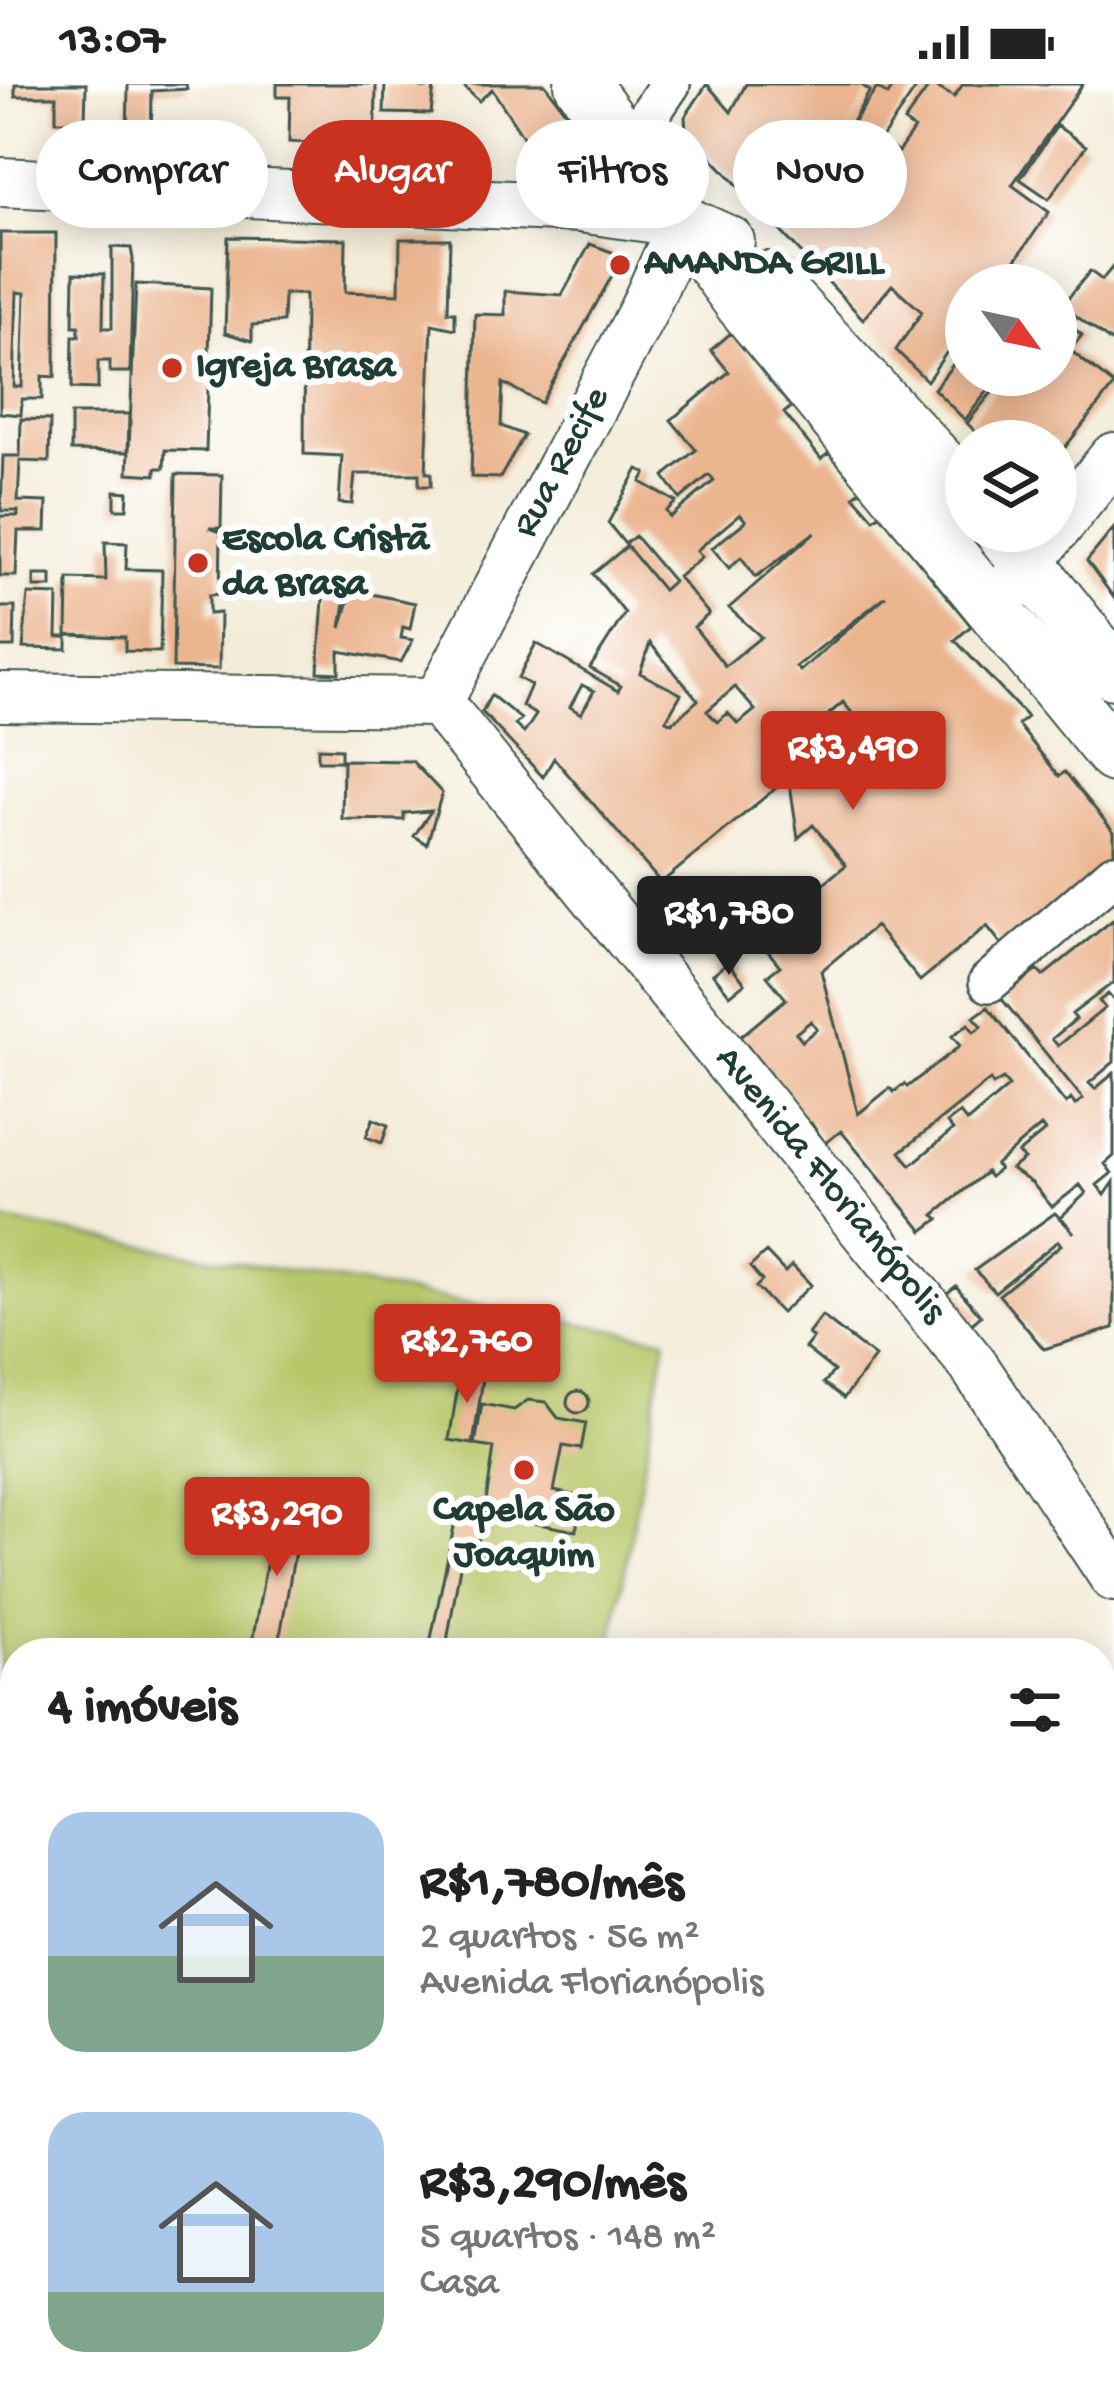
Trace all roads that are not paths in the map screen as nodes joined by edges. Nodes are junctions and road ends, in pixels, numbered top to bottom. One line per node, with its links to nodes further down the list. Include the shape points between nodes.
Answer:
1 (582, 84): 4 (main road)
2 (643, 97): 4 (main road)
3 (0, 182): 4 (street, via 580,208)
4 (707, 232): 6 (main road); 10 (main road, via 742,303); 13 (street, Rua Recife, via 643,311)
5 (1114, 457): 7 (street)
6 (945, 471)
7 (1077, 495)
8 (1027, 552): 10 (street)
9 (1044, 552): 11 (main road)
10 (994, 606): 14 (main road)
11 (1114, 672)
12 (0, 697): 13 (street)
13 (438, 701): 17 (street, Avenida Florianópolis, via 973,1365)
14 (1114, 755)
15 (1114, 874): 16 (street)
16 (989, 982)
17 (1114, 1576)

